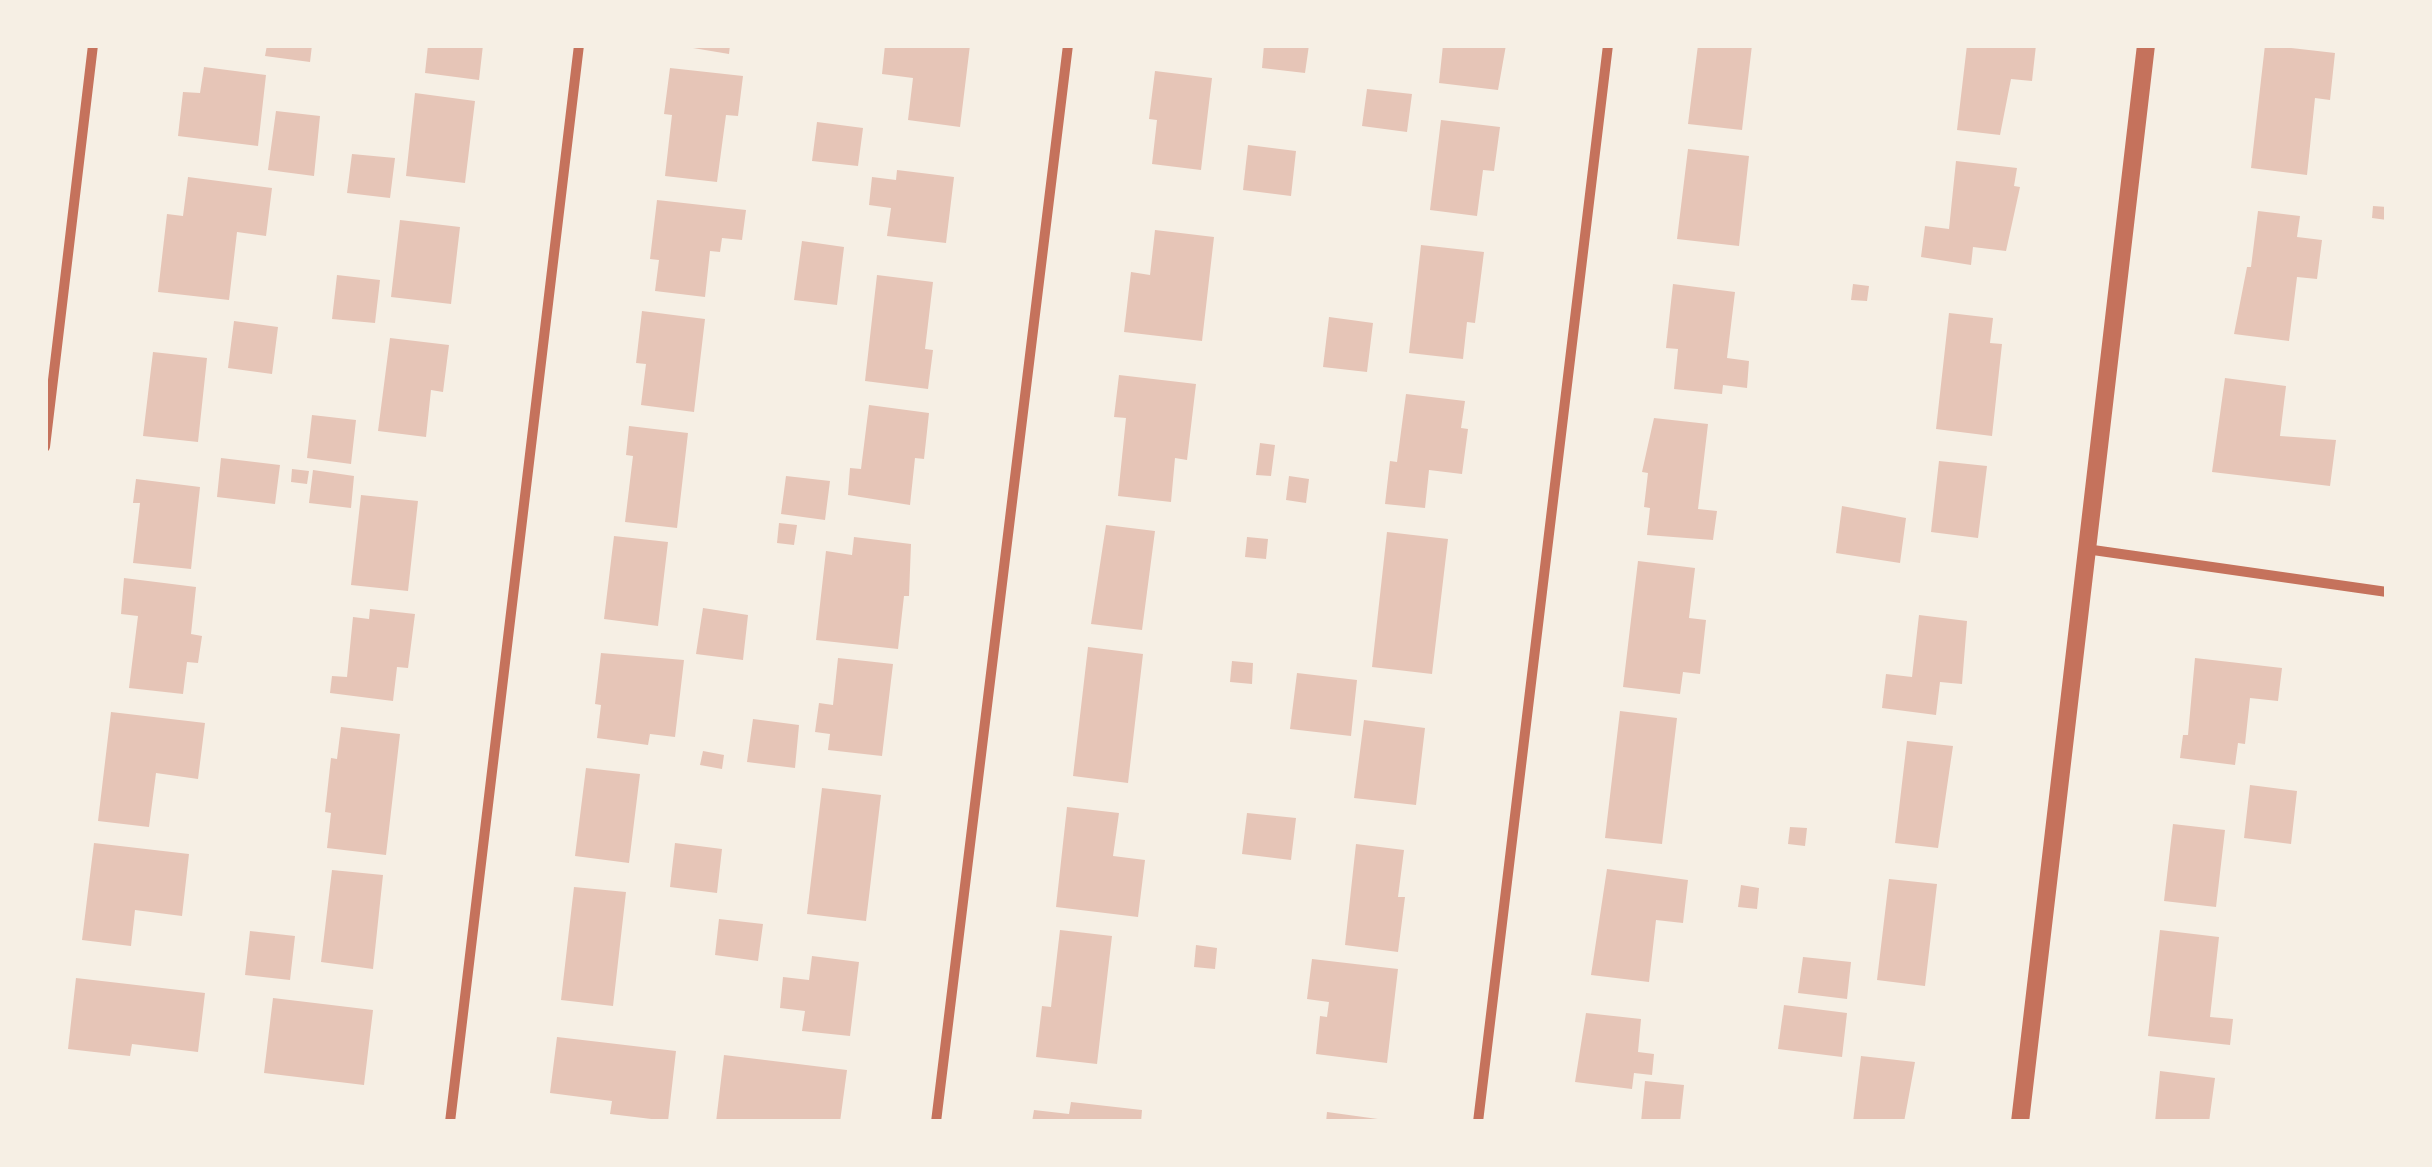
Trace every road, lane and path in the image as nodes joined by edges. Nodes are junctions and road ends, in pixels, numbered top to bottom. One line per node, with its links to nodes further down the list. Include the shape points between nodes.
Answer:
1 (94, 45): 6 (street)
2 (579, 45): 9 (street)
3 (1068, 45): 10 (street)
4 (1608, 45): 11 (street)
5 (2146, 45): 7 (street)
6 (45, 448)
7 (2086, 548): 8 (street); 12 (street)
8 (2387, 592)
9 (450, 1122)
10 (936, 1122)
11 (1478, 1122)
12 (2020, 1122)

